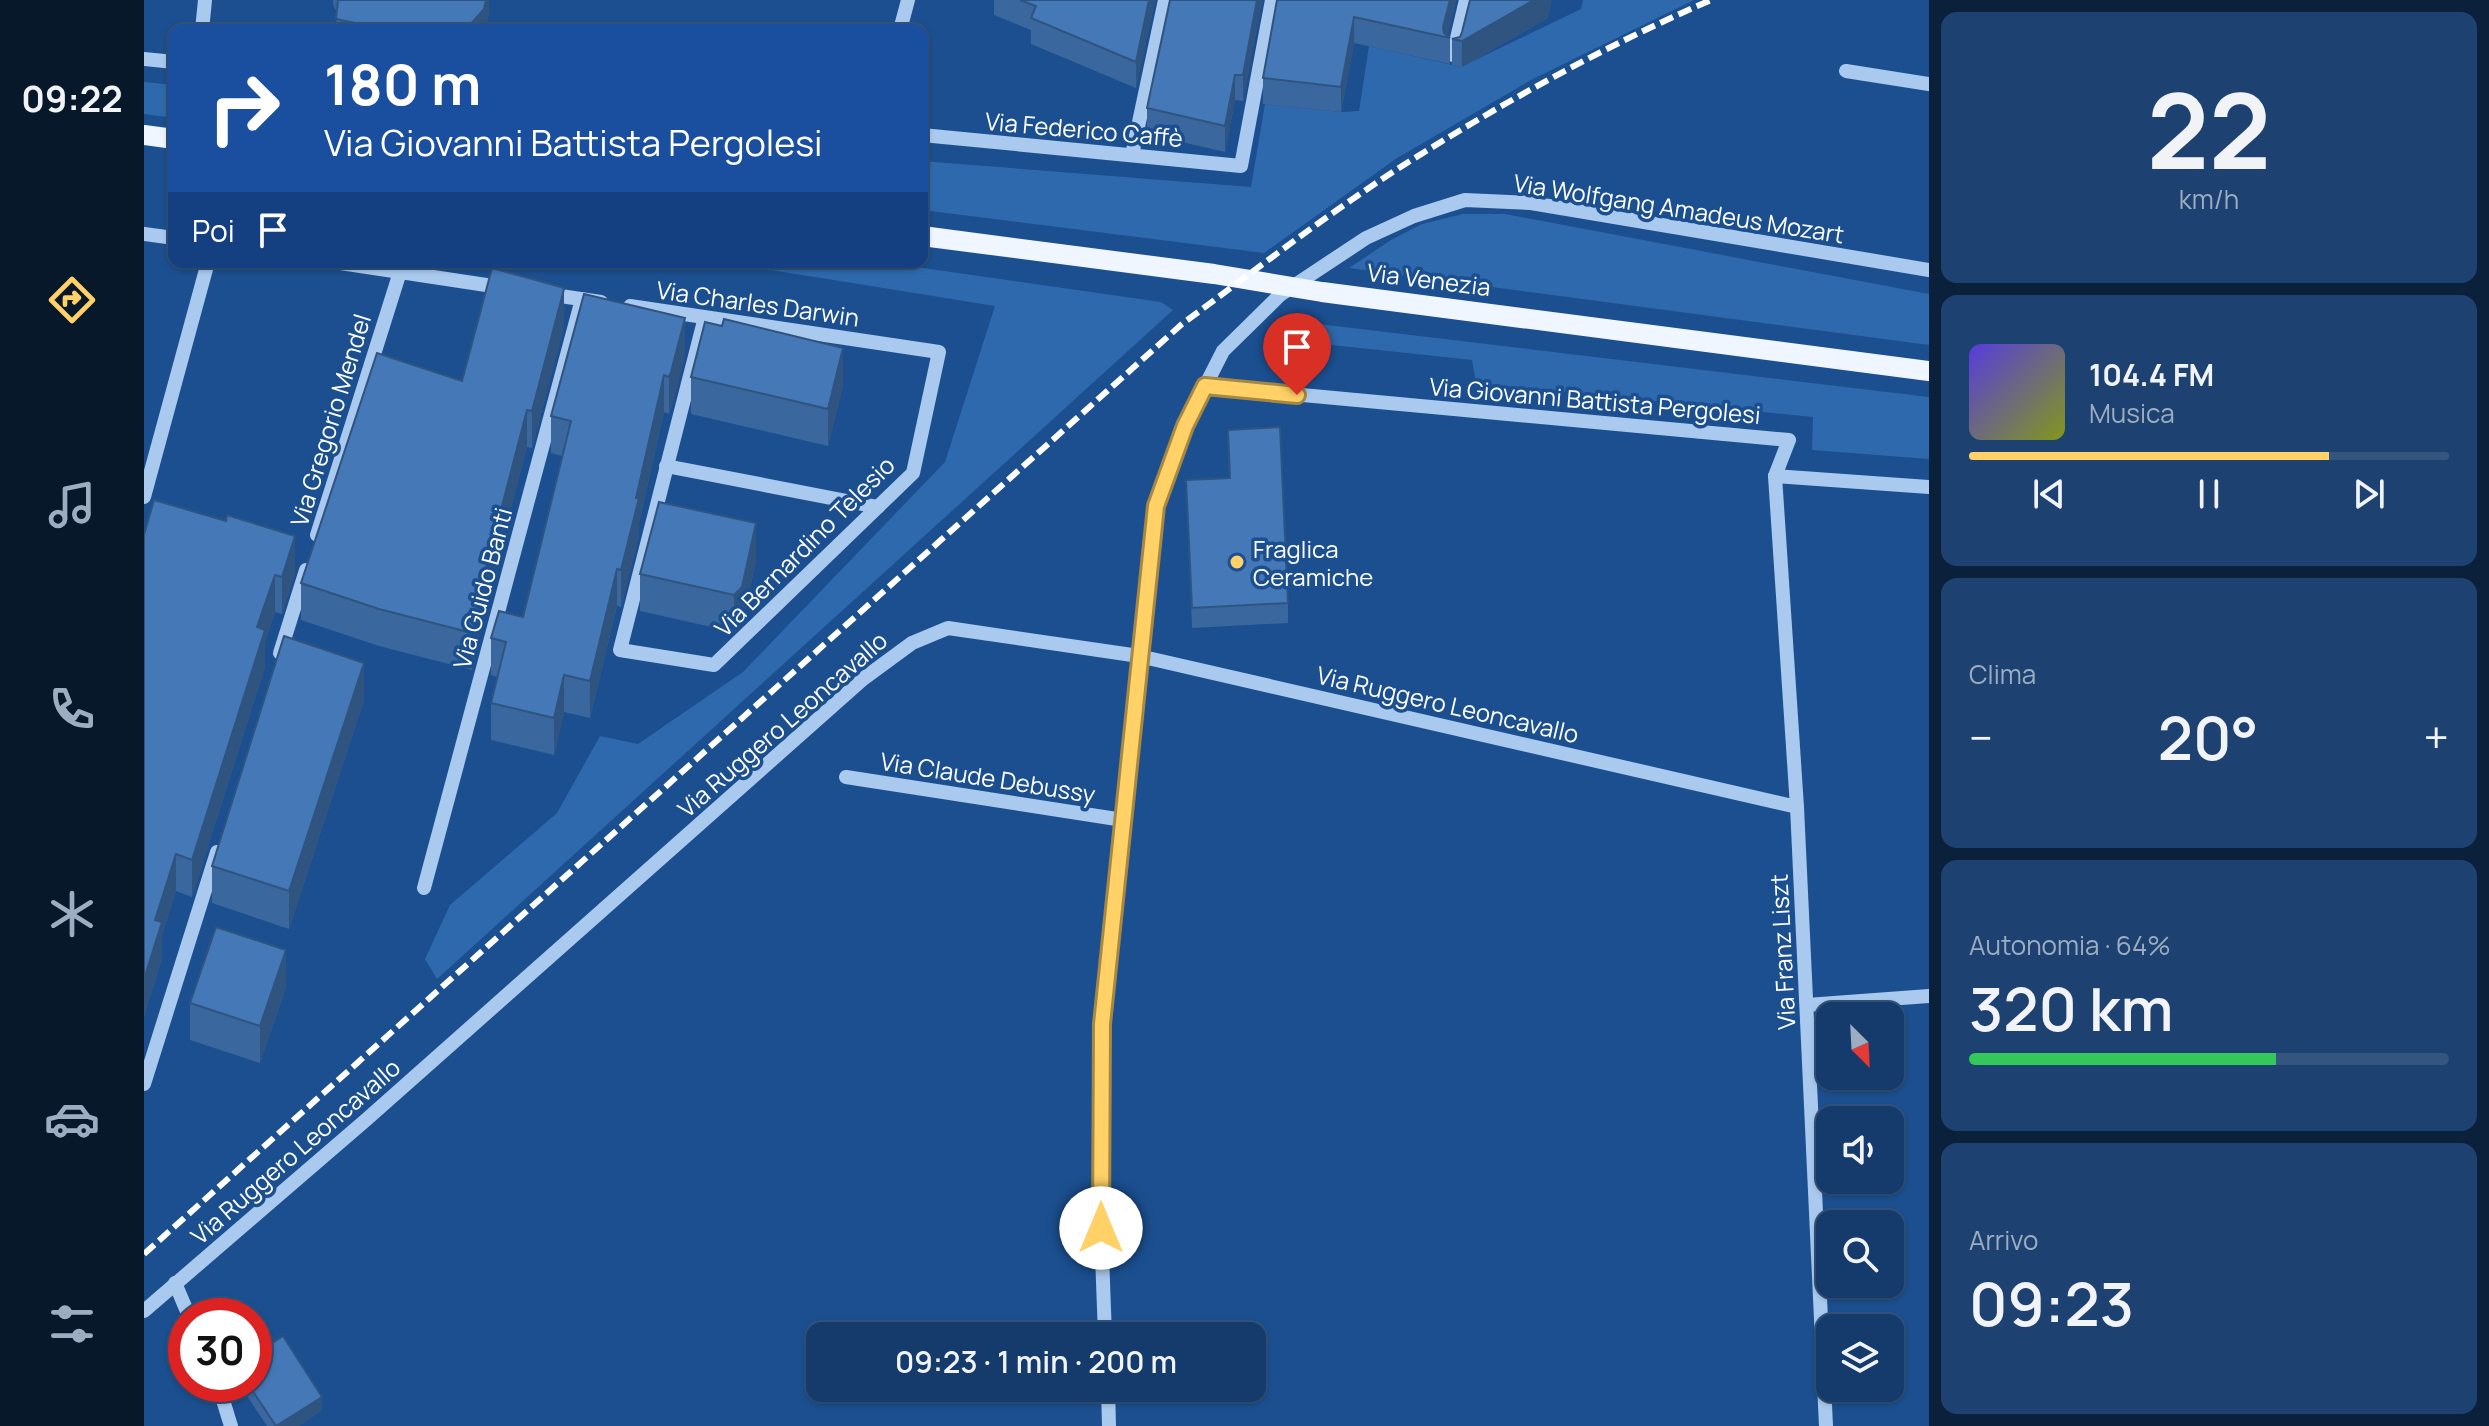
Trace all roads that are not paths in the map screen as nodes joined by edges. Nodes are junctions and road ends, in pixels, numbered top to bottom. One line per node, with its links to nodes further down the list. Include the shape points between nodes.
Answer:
1 (205, 0): 6 (street)
2 (908, 0): 7 (street)
3 (1165, 0): 16 (street)
4 (1272, 0): 16 (street, Via Federico Caffè, via 1241,166)
5 (1466, 0): 8 (street)
6 (203, 24)
7 (902, 24)
8 (1453, 55)
9 (144, 59): 10 (street)
10 (168, 61)
11 (1846, 71): 12 (street)
12 (1929, 84)
13 (144, 135): 15 (main road)
14 (928, 136): 16 (street, Via Federico Caffè)
15 (168, 138)
16 (1132, 155)
17 (144, 234): 18 (street)
18 (168, 237)
19 (928, 237): 27 (main road, Via Venezia)
20 (206, 268): 32 (street)
21 (374, 268): 23 (street, Via Charles Darwin)
22 (1929, 270): 28 (street, Via Wolfgang Amadeus Mozart, via 1531,203 1465,200 1366,238 1280,295 1223,351)
23 (400, 272): 24 (street, Via Charles Darwin); 34 (street, Via Gregorio Mendel)
24 (582, 299): 25 (street, Via Charles Darwin); 42 (street, Via Guido Banti)
25 (705, 317): 26 (street, Via Charles Darwin); 29 (street, Via Bernardino Telesio)
26 (939, 352): 33 (street, Via Bernardino Telesio, via 913,473)
27 (1929, 371)
28 (1205, 386): 30 (street, Via Giovanni Battista Pergolesi, via 1789,440); 36 (street, Via Wolfgang Amadeus Mozart, via 1156,506)
29 (666, 466): 33 (street); 33 (street, Via Bernardino Telesio, via 620,650 714,665)
30 (1775, 476): 31 (street); 39 (street, Via Franz Liszt)
31 (1929, 487)
32 (144, 497)
33 (878, 507)
34 (314, 543)
35 (310, 558): 37 (street, Via Gregorio Mendel)
36 (1139, 656): 39 (street, Via Ruggero Leoncavallo); 40 (street, Via Wolfgang Amadeus Mozart); 46 (street, Via Ruggero Leoncavallo, via 948,628 912,643 863,679)
37 (277, 663)
38 (846, 777): 40 (street, Via Claude Debussy)
39 (1797, 807): 44 (street, Via Franz Liszt)
40 (1123, 820): 49 (street, Via Wolfgang Amadeus Mozart, via 1102,1024)
41 (220, 843): 45 (street)
42 (424, 888)
43 (1929, 996): 44 (street)
44 (1807, 1005): 54 (street, Via Franz Liszt)
45 (144, 1084)
46 (175, 1283): 47 (street); 48 (street, Via Ruggero Leoncavallo)
47 (181, 1298)
48 (144, 1311)
49 (1104, 1322)
50 (224, 1402): 52 (street)
51 (1108, 1402): 53 (street)
52 (231, 1426)
53 (1109, 1426)
54 (1826, 1426)

